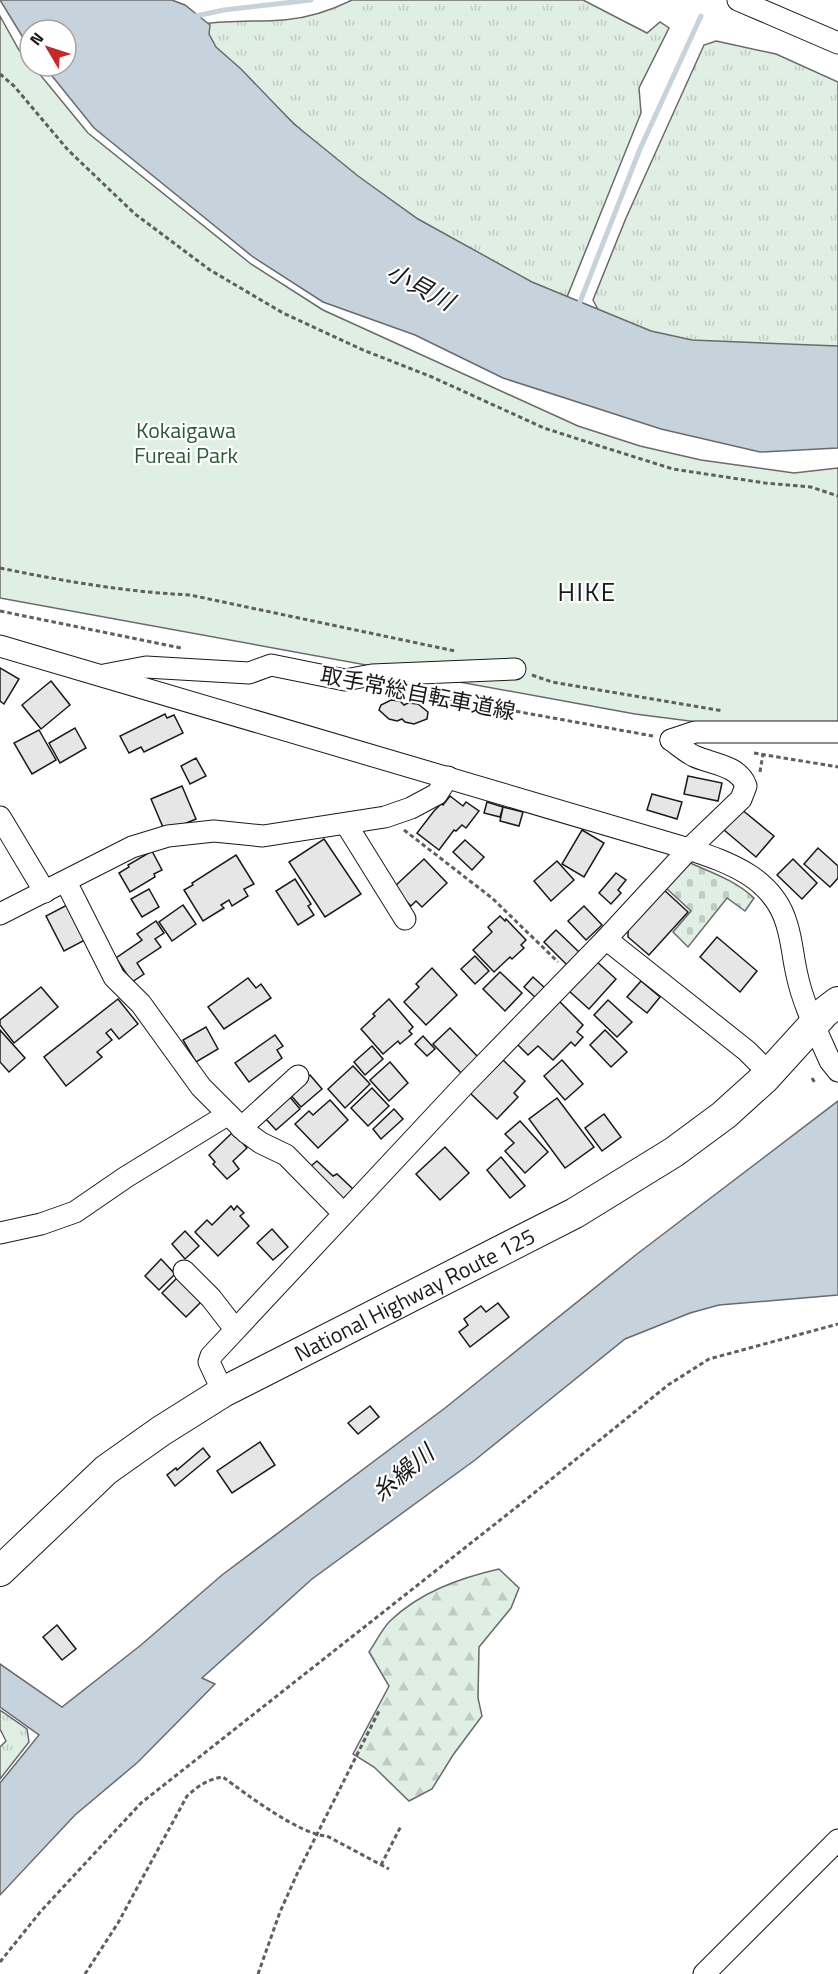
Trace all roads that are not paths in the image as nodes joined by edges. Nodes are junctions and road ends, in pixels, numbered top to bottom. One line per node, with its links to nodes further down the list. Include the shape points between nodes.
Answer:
1 (738, 0): 2 (street)
2 (838, 43)
3 (0, 646): 5 (street)
4 (515, 669): 5 (street, 取手常総自転車道線, via 372,675 345,680 271,665 249,673 146,667)
5 (100, 675): 7 (street)
6 (838, 732): 10 (street, via 695,732 671,740 695,756 726,767 740,776 746,786 741,799)
7 (448, 777): 9 (street, via 437,794 411,808); 10 (street)
8 (0, 817): 12 (street)
9 (346, 824): 11 (street, via 263,836 214,831 168,836 132,847); 14 (street)
10 (689, 849): 15 (street); 17 (street, via 739,868 768,889 787,922 797,977)
11 (66, 882): 12 (street); 21 (street, via 114,977 141,1004 201,1087)
12 (45, 892): 13 (street)
13 (0, 914)
14 (405, 920)
15 (606, 939): 19 (street, via 747,1051); 22 (street)
16 (838, 982): 17 (highway, National Highway Route 125)
17 (826, 1013): 18 (street, via 830,1061); 19 (highway, National Highway Route 125)
18 (837, 1069)
19 (769, 1073): 26 (highway, National Highway Route 125, via 699,1135 596,1201)
20 (298, 1076): 21 (street)
21 (234, 1122): 22 (street, via 261,1143 286,1155); 23 (street, via 126,1177 75,1212)
22 (343, 1213): 25 (street)
23 (0, 1233)
24 (184, 1271): 25 (street)
25 (236, 1329): 26 (street, via 208,1359)
26 (223, 1392): 27 (highway, National Highway Route 125, via 106,1470)
27 (0, 1571)
28 (838, 1840): 29 (street)
29 (704, 1974)

